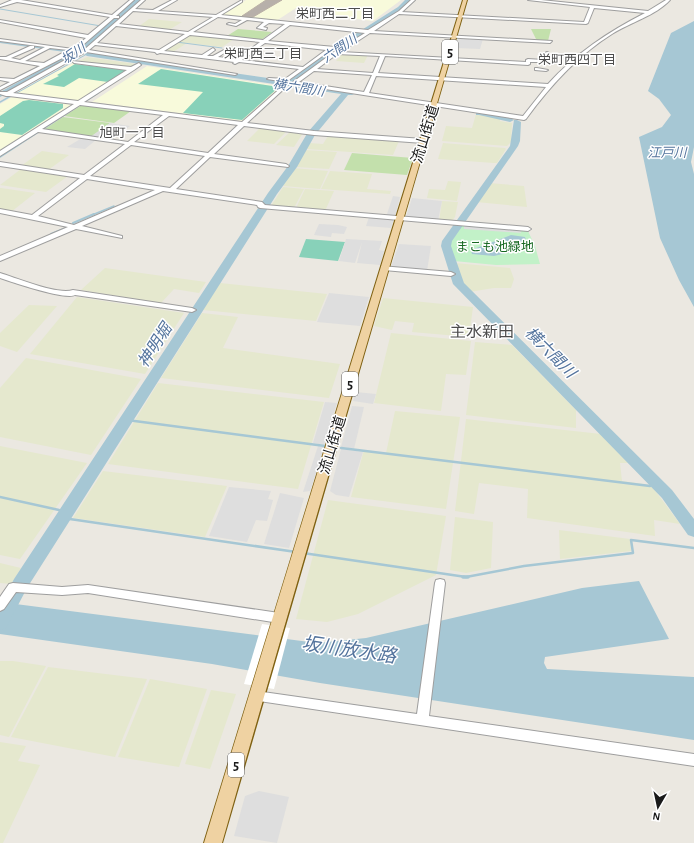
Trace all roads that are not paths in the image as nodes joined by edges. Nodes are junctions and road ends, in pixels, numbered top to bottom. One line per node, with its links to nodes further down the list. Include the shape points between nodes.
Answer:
1 (17, 0): 15 (street); 21 (street)
2 (85, 0): 11 (street)
3 (132, 0): 21 (street)
4 (143, 0): 17 (street)
5 (175, 0): 18 (street)
6 (230, 0): 12 (street)
7 (413, 0): 20 (street)
8 (465, 0): 23 (main road, 流山街道 / 5)
9 (530, 0): 13 (street)
10 (668, 0): 19 (street, via 660,7)
11 (92, 1)
12 (242, 1): 22 (street)
13 (538, 2): 14 (street)
14 (554, 2): 16 (street)
15 (0, 6)
16 (592, 7): 19 (street); 23 (street, via 586,23)
17 (133, 10): 18 (street); 24 (street)
18 (153, 12): 22 (street)
19 (647, 12): 105 (street, via 589,48 569,64)
20 (398, 13): 23 (street); 39 (street)
21 (115, 16): 24 (street); 42 (street)
22 (217, 16): 25 (street); 40 (street)
23 (460, 16): 43 (main road, 流山街道 / 5)
24 (125, 17): 32 (street)
25 (246, 19): 26 (street); 30 (street, via 236,25)
26 (255, 20): 28 (street); 29 (street)
27 (0, 21): 42 (street)
28 (268, 21): 31 (street); 34 (street, via 259,28)
29 (252, 23)
30 (229, 24)
31 (288, 24): 33 (street); 45 (street)
32 (116, 25): 40 (street); 48 (street)
33 (315, 26): 35 (street); 36 (street)
34 (266, 28)
35 (328, 28): 37 (street); 38 (street)
36 (310, 31)
37 (359, 31): 39 (street); 41 (street)
38 (322, 32)
39 (370, 32): 43 (street); 59 (street)
40 (190, 33): 45 (street); 58 (street)
41 (353, 35)
42 (90, 37): 56 (street)
43 (455, 37): 47 (street); 74 (main road, 流山街道 / 5)
44 (0, 41): 49 (street); 50 (street)
45 (264, 41): 52 (street); 63 (street)
46 (340, 42): 52 (street)
47 (550, 42)
48 (94, 44): 58 (street); 61 (street)
49 (32, 47): 50 (street); 73 (street)
50 (48, 48): 54 (street); 56 (street); 77 (street)
51 (186, 48): 62 (street)
52 (331, 48): 67 (street)
53 (213, 49): 69 (street)
54 (56, 50): 56 (street); 82 (street)
55 (198, 50): 65 (street)
56 (71, 51): 85 (street)
57 (224, 51): 71 (street)
58 (160, 52): 62 (street); 83 (street)
59 (336, 53): 68 (street); 92 (street)
60 (547, 53): 79 (street)
61 (83, 54): 83 (street); 91 (street, via 139,64); 108 (street)
62 (178, 54): 65 (street)
63 (247, 54): 66 (street); 78 (street)
64 (312, 54): 67 (street)
65 (190, 55): 69 (street); 86 (street)
66 (260, 55)
67 (321, 55): 90 (street)
68 (383, 55): 74 (street); 96 (street)
69 (202, 57): 71 (street)
70 (0, 58): 73 (street)
71 (214, 58): 75 (street); 81 (street)
72 (521, 58): 76 (street)
73 (6, 59): 77 (street)
74 (448, 59): 76 (street, via 528,64); 100 (main road, 流山街道 / 5)
75 (226, 60): 78 (street); 87 (street)
76 (528, 60): 79 (street)
77 (21, 61): 82 (street)
78 (237, 61): 84 (street); 88 (street)
79 (545, 61): 93 (street)
80 (74, 62): 91 (street)
81 (208, 62)
82 (30, 63): 85 (street)
83 (146, 63): 86 (street); 102 (street)
84 (232, 64)
85 (45, 65): 103 (street)
86 (176, 65): 95 (street)
87 (218, 65)
88 (286, 67): 90 (street); 94 (street)
89 (227, 68): 95 (street)
90 (302, 68): 98 (street, via 286,81 269,79)
91 (132, 69): 99 (street)
92 (313, 70): 96 (street); 109 (street, via 295,83)
93 (541, 70)
94 (280, 71)
95 (222, 72): 97 (street)
96 (375, 73): 100 (street); 109 (street)
97 (235, 74)
98 (275, 75)
99 (118, 78): 102 (street); 111 (street)
100 (442, 78): 105 (street); 113 (main road, 流山街道 / 5)
101 (0, 79): 103 (street)
102 (124, 79): 112 (street)
103 (14, 81): 106 (street)
104 (284, 86): 115 (street)
105 (549, 86): 113 (street, via 524,118)
106 (0, 89)
107 (0, 93): 108 (street)
108 (7, 94): 110 (street); 111 (street)
109 (366, 94): 113 (street)
110 (0, 99)
111 (79, 103): 112 (street); 116 (street)
112 (86, 104): 114 (street)
113 (434, 106): 117 (main road, 流山街道 / 5)
114 (168, 114): 115 (street); 118 (street)
115 (244, 123): 117 (street, via 311,132); 120 (street)
116 (36, 130): 118 (street); 119 (street)
117 (423, 141): 128 (main road, 流山街道 / 5)
118 (129, 144): 120 (street); 123 (street)
119 (0, 154)
120 (209, 155): 122 (street); 125 (street)
121 (0, 164): 123 (street)
122 (286, 166)
123 (86, 177): 124 (street); 127 (street)
124 (162, 189): 125 (street); 129 (street)
125 (172, 190): 128 (street, via 268,207)
126 (0, 212): 127 (street)
127 (34, 216): 129 (street)
128 (400, 218): 130 (street); 133 (main road, 流山街道 / 5)
129 (73, 227): 131 (street); 132 (street)
130 (528, 229)
131 (120, 237)
132 (0, 259)
133 (384, 268): 134 (street); 139 (main road, 流山街道 / 5)
134 (451, 274)
135 (0, 275): 136 (street, via 36,287)
136 (192, 310)
137 (440, 583): 141 (street)
138 (0, 606): 139 (street, via 13,587 62,591 88,589)
139 (278, 622): 140 (main road, 流山街道 / 5)
140 (258, 691): 141 (street); 143 (main road, 流山街道 / 5)
141 (422, 720): 142 (street)
142 (694, 760)
143 (213, 843)

